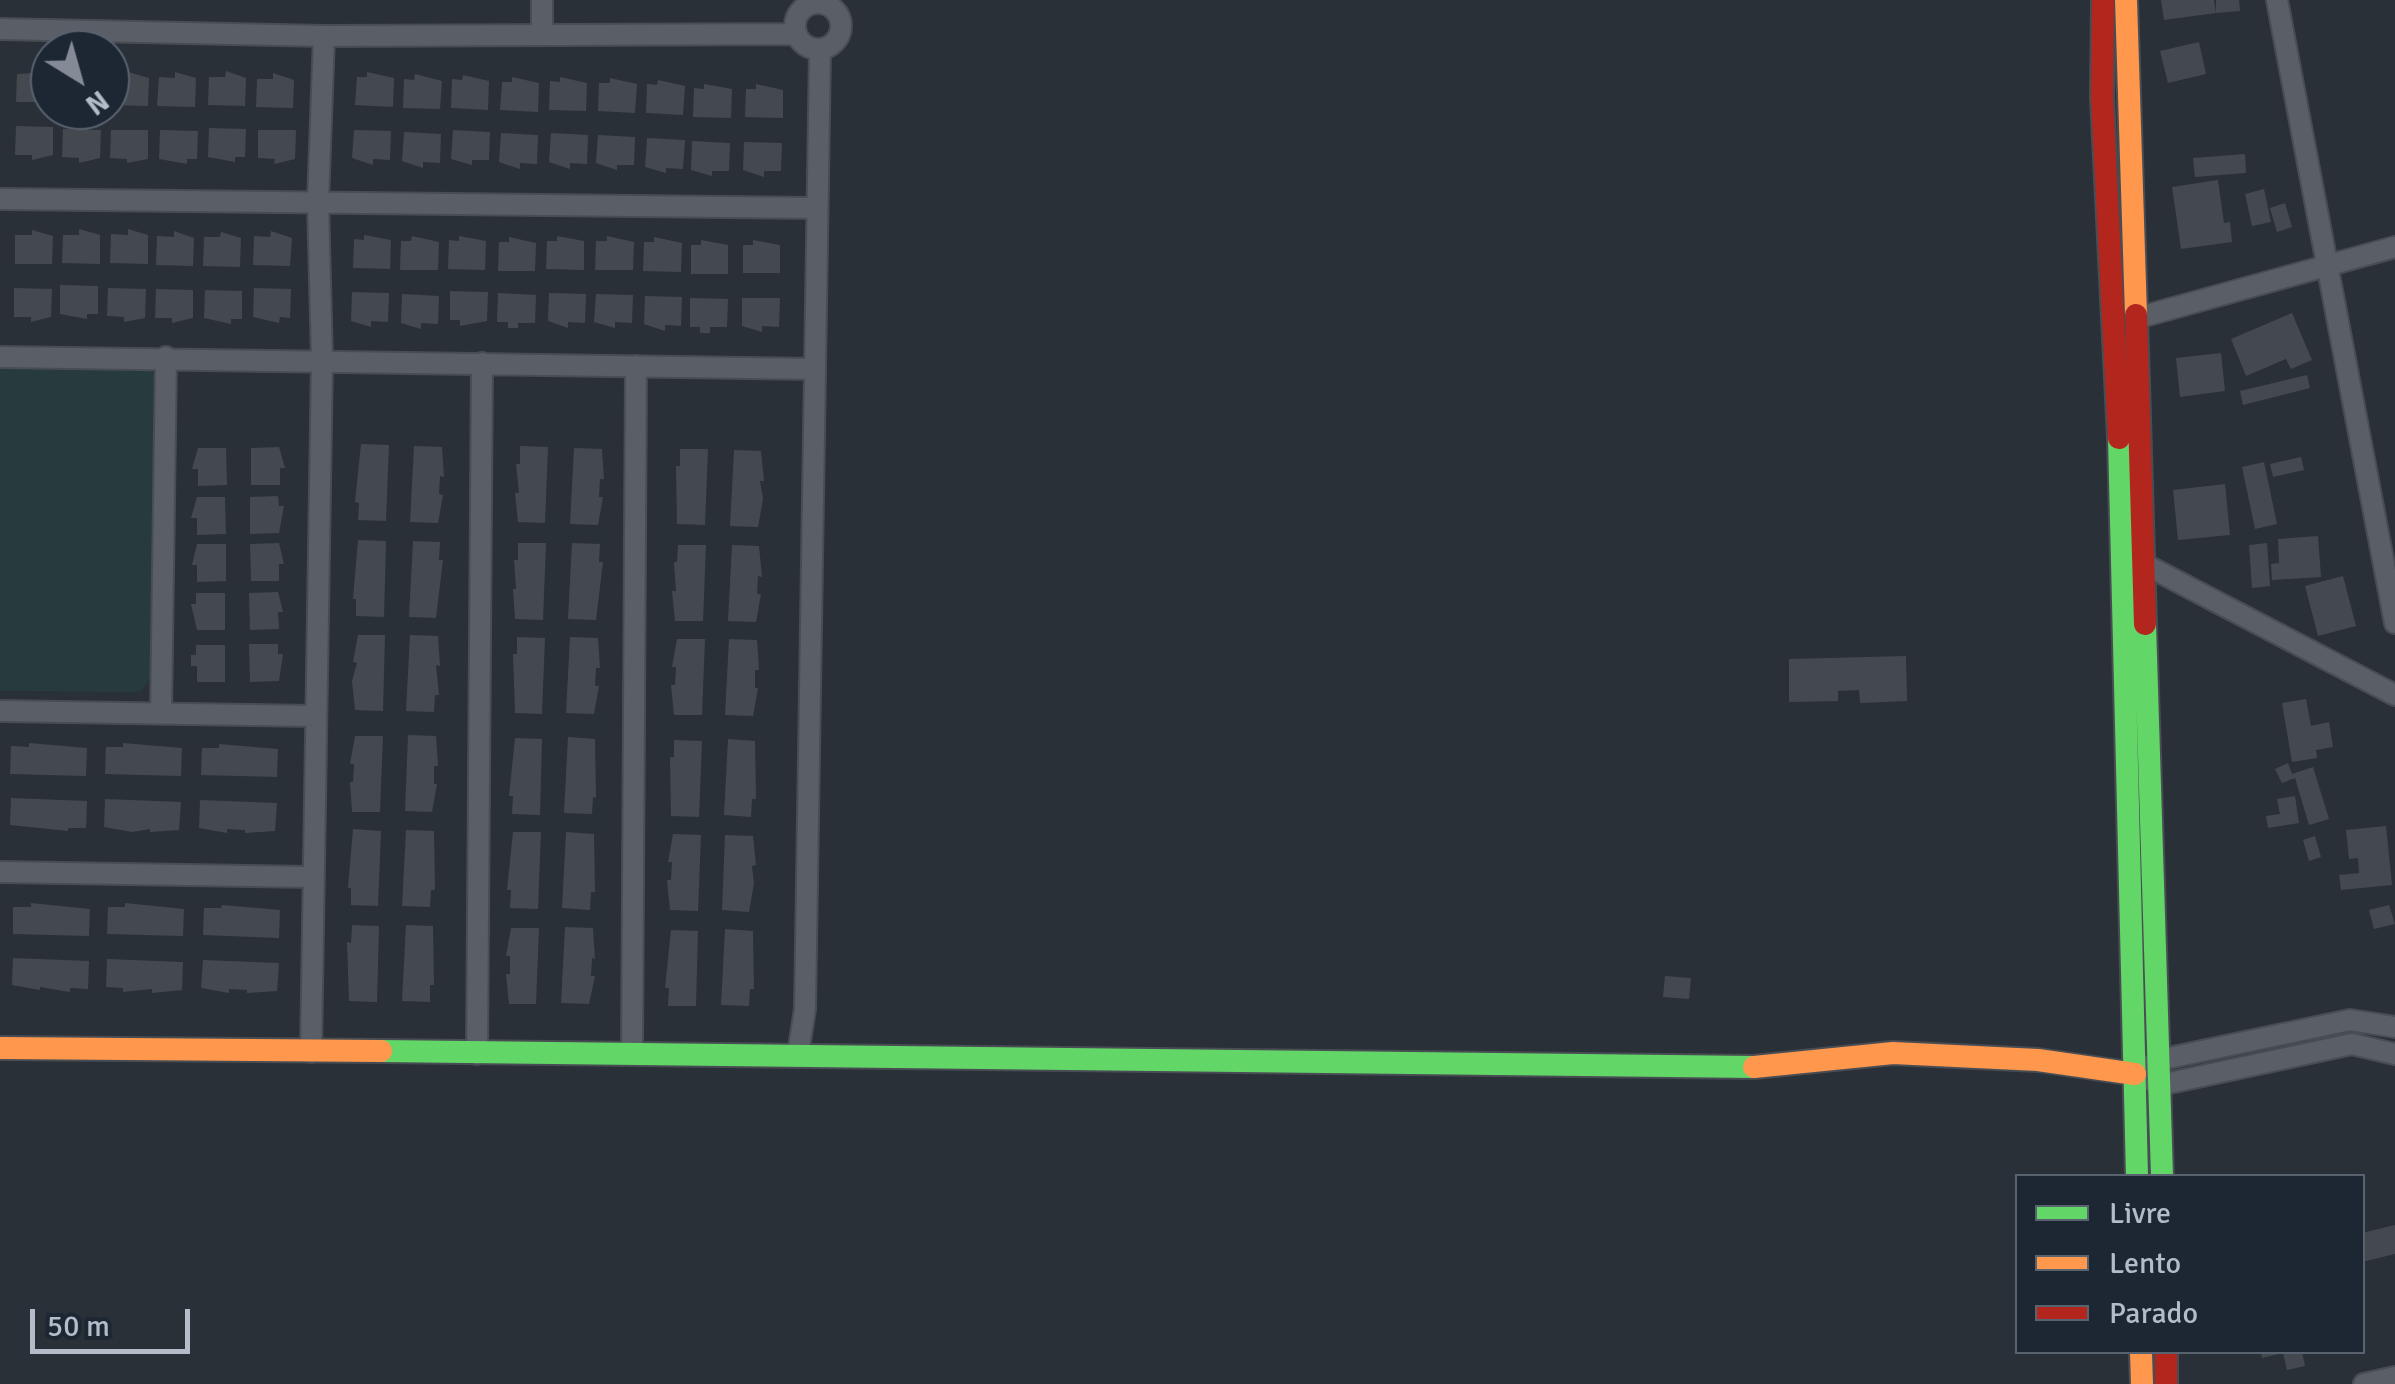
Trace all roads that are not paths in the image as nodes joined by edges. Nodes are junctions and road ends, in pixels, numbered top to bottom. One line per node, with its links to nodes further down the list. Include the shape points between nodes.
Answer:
1 (542, 0): 8 (street)
2 (2103, 0): 39 (street, via 2124,533)
3 (2126, 0): 16 (street)
4 (2277, 0): 15 (street)
5 (839, 5): 7 (street, via 806,6 796,18); 10 (street, via 839,37)
6 (0, 29): 9 (street)
7 (796, 34): 8 (street); 10 (street)
8 (542, 35): 9 (street)
9 (324, 36): 12 (street)
10 (820, 50): 13 (street)
11 (0, 199): 12 (street)
12 (318, 202): 13 (street); 19 (street)
13 (815, 208): 22 (street)
14 (2395, 247): 15 (street)
15 (2326, 266): 16 (street); 24 (street)
16 (2137, 318): 23 (street)
17 (166, 356): 18 (street); 19 (street); 27 (street)
18 (0, 357)
19 (322, 360): 20 (street); 28 (street)
20 (482, 363): 21 (street); 34 (street)
21 (636, 366): 22 (street); 35 (street)
22 (814, 369): 36 (street, via 805,1009)
23 (2144, 564): 25 (street); 38 (street)
24 (2395, 623)
25 (2395, 695)
26 (0, 711): 27 (street)
27 (160, 714): 28 (street)
28 (314, 716): 30 (street)
29 (0, 872): 30 (street)
30 (312, 878): 33 (street)
31 (2395, 1027): 38 (street, via 2350,1020)
32 (0, 1048): 33 (street)
33 (311, 1052): 34 (street)
34 (477, 1054): 35 (street)
35 (632, 1054): 36 (street)
36 (798, 1054): 39 (street, via 1779,1067 1893,1053 2038,1060)
37 (2395, 1054): 40 (street, via 2352,1044)
38 (2160, 1060): 39 (street); 40 (street)
39 (2135, 1074): 40 (street); 41 (street)
40 (2160, 1085): 42 (street)
41 (2137, 1174)
42 (2162, 1174)
43 (2141, 1354): 46 (street)
44 (2166, 1354): 47 (street)
45 (2395, 1377): 48 (street)
46 (2142, 1384)
47 (2166, 1384)
48 (2364, 1384)

